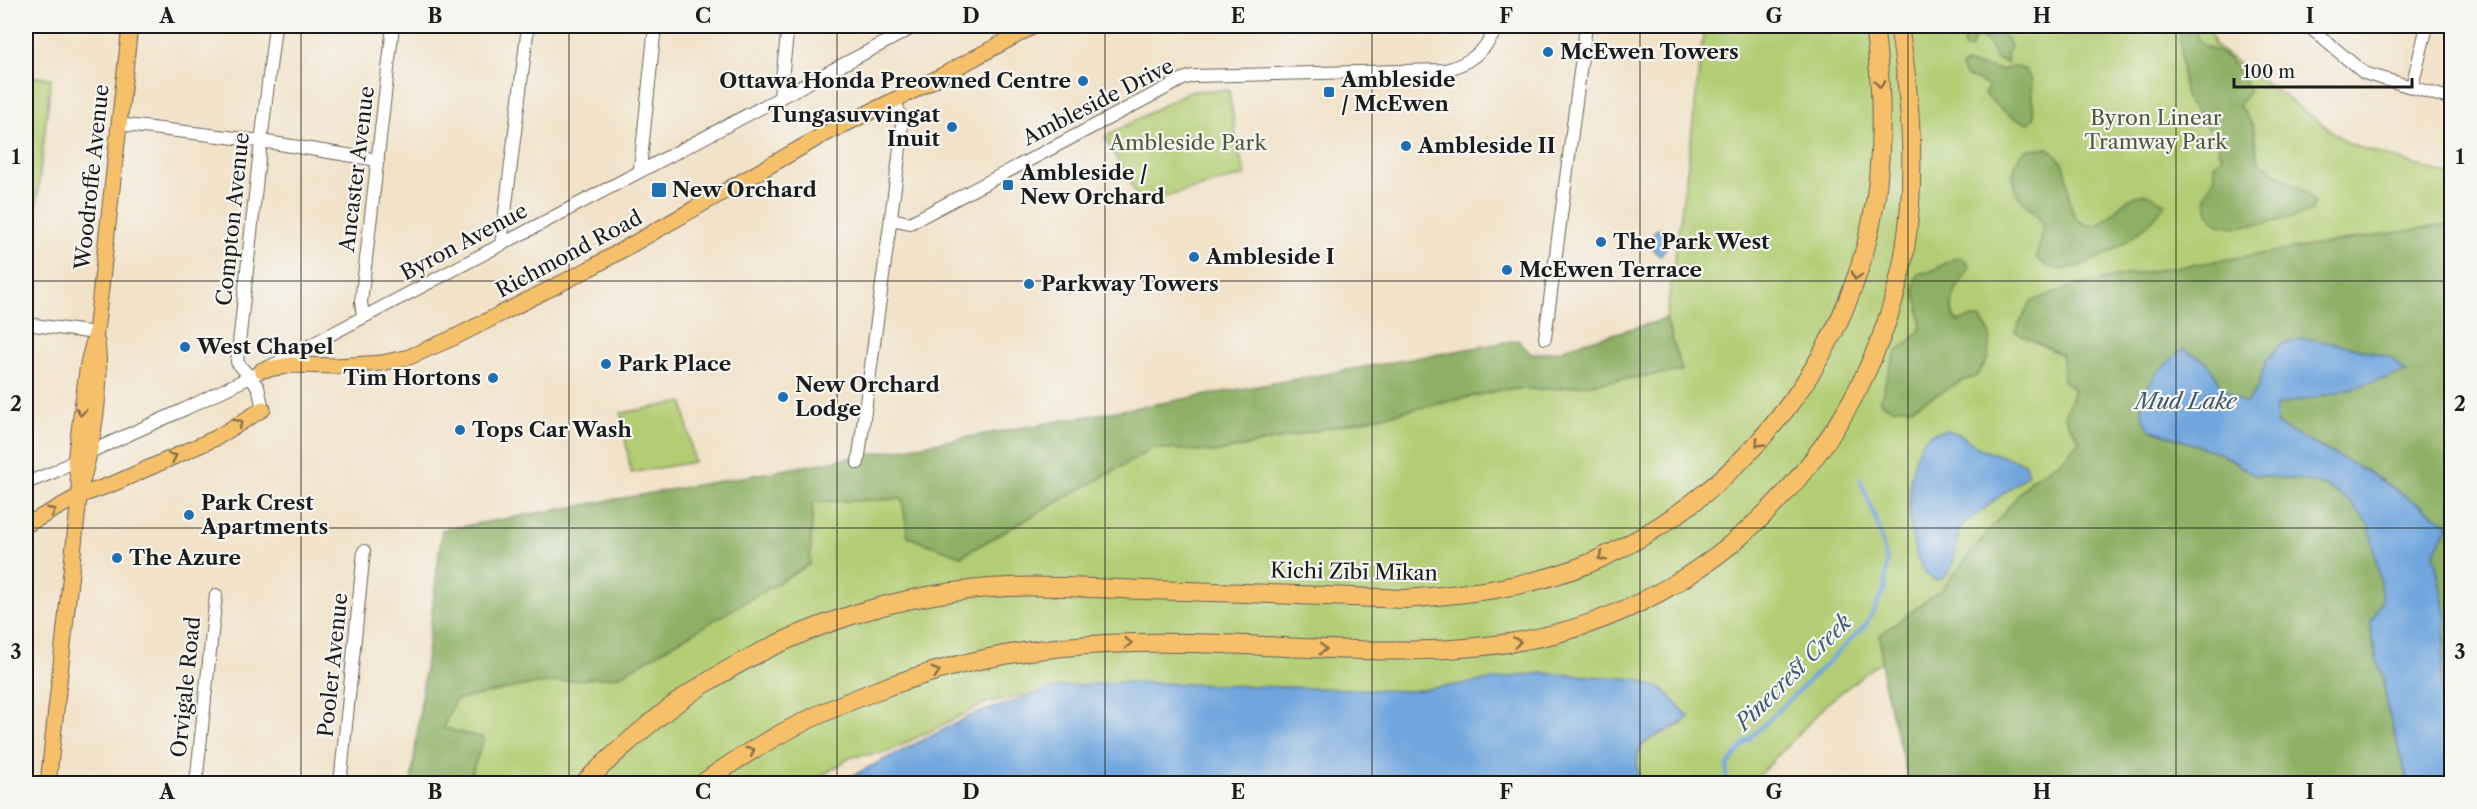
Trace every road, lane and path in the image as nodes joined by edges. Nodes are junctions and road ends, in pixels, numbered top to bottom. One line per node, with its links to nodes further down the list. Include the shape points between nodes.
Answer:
1 (130, 26): 19 (main road, Woodroffe Avenue)
2 (275, 26): 20 (street, Compton Avenue)
3 (393, 26): 21 (street, Ancaster Avenue)
4 (528, 26): 24 (street)
5 (655, 26): 22 (street)
6 (788, 26): 16 (street)
7 (916, 26): 16 (street, Byron Avenue)
8 (1034, 26): 17 (main road, Richmond Road)
9 (1497, 26): 23 (street, Ambleside Drive, via 1478,54 1461,66 1445,70 1183,79 910,223)
10 (1586, 26): 28 (street)
11 (1874, 26): 41 (highway, Kichi Zībī Mīkan, one-way to 41, via 1881,110 1878,179 1863,255 1841,316 1804,385 1756,446 1721,481 1638,539 1589,563 1499,590 1404,599 1010,587 901,602 820,627 752,657 654,720)
12 (1899, 26): 42 (highway, one-way to 12, via 752,750 840,706 930,674 994,658 1062,647 1139,643 1452,651 1566,631 1618,612 1673,584 1744,533 1802,474 1841,419 1879,342 1902,266 1911,192 1910,116)
13 (2308, 26): 15 (street, via 2364,72)
14 (2427, 26): 15 (street)
15 (2412, 86): 18 (street)
16 (780, 96): 22 (street, Byron Avenue)
17 (895, 99): 23 (street, via 902,123); 29 (main road, Richmond Road, via 823,135 530,301 409,357 382,363 292,365)
18 (2451, 99)
19 (118, 124): 20 (street); 27 (main road, Woodroffe Avenue)
20 (261, 141): 21 (street); 29 (street, Compton Avenue, via 237,362)
21 (378, 160): 25 (street, Ancaster Avenue, via 361,302)
22 (640, 169): 24 (street, Byron Avenue)
23 (891, 219): 32 (street)
24 (501, 245): 25 (street, Byron Avenue)
25 (363, 316): 29 (street, Byron Avenue)
26 (26, 324): 27 (street)
27 (96, 333): 31 (main road, Woodroffe Avenue, via 88,363)
28 (1545, 338)
29 (256, 373): 30 (street, Compton Avenue); 31 (street, Byron Avenue)
30 (262, 409): 34 (main road, one-way to 30, via 115,483 216,438)
31 (85, 458): 33 (street, Byron Avenue); 34 (main road, Woodroffe Avenue)
32 (858, 463)
33 (26, 483)
34 (79, 492): 35 (main road, one-way to 34); 38 (main road, Woodroffe Avenue)
35 (26, 525)
36 (364, 551): 40 (street, Pooler Avenue)
37 (216, 596): 39 (street, Orvigale Road)
38 (48, 783)
39 (196, 783)
40 (340, 783)
41 (583, 783)
42 (702, 783)

